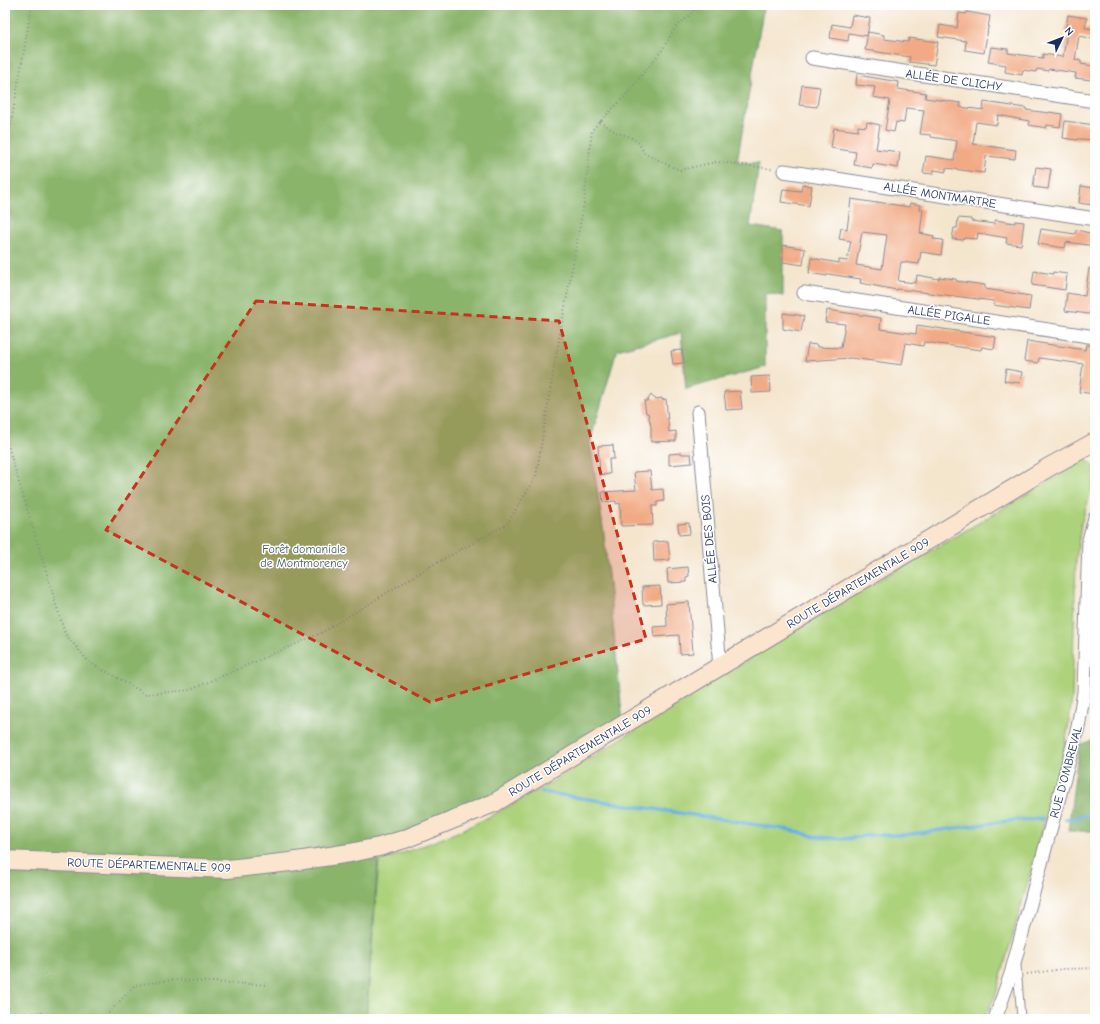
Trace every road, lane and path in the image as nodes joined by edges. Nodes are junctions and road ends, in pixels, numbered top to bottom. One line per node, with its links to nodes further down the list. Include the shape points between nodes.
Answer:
1 (32, 5): 6 (path)
2 (694, 5): 5 (path, via 693,12 675,28 662,50)
3 (812, 58): 4 (street, ALLÉE DE CLICHY)
4 (1095, 100)
5 (600, 122): 7 (path, via 638,142 645,154 680,170 716,162); 12 (path, via 592,130 584,203 536,476 507,524 429,567 320,633 190,690 146,694 89,662 65,634)
6 (5, 157)
7 (784, 171): 8 (street, ALLÉE MONTMARTRE)
8 (1095, 219)
9 (804, 293): 10 (street, ALLÉE PIGALLE)
10 (1095, 337)
11 (698, 412): 17 (street, ALLÉE DES BOIS)
12 (5, 436)
13 (1095, 442): 15 (main road, ROUTE DÉPARTEMENTALE 909)
14 (1095, 456): 15 (main road, via 1084,452)
15 (1049, 467): 17 (main road, ROUTE DÉPARTEMENTALE 909)
16 (1095, 518): 19 (street, RUE D'OMBREVAL, via 1089,540 1084,692 1078,727)
17 (720, 667): 18 (main road, ROUTE DÉPARTEMENTALE 909, via 494,803 379,847 290,862 228,869)
18 (5, 860)
19 (1016, 955): 21 (lane); 26 (street, RUE D'OMBREVAL)
20 (1095, 968): 21 (path)
21 (1018, 974): 27 (lane)
22 (268, 985): 25 (path, via 173,980 135,985)
23 (5, 1013): 24 (path, via 41,1012)
24 (60, 1019)
25 (103, 1019)
26 (995, 1019)
27 (1021, 1019)

